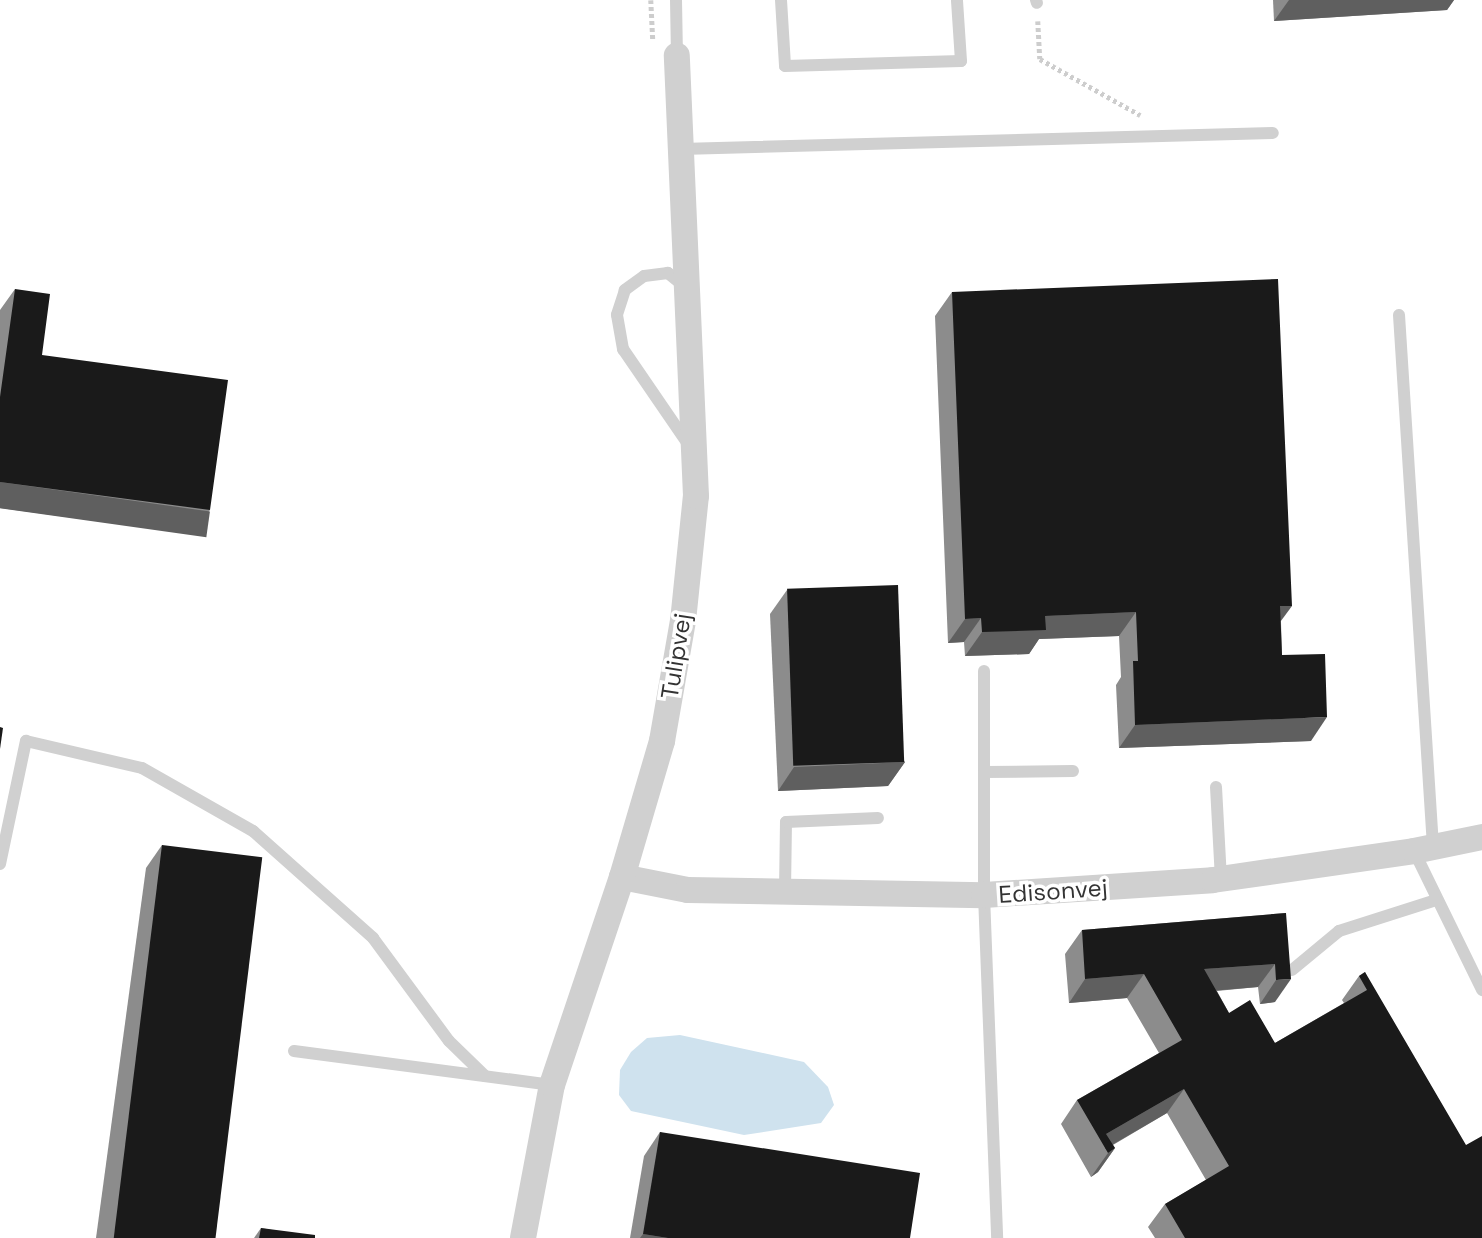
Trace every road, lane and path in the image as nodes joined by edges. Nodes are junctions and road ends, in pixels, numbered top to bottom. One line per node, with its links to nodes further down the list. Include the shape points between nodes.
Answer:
1 (676, 0): 5 (lane)
2 (781, 0): 3 (lane, via 785,66 961,61)
3 (957, 0)
4 (1036, 1): 7 (path, via 1040,59)
5 (677, 55): 8 (street, Tulipvej)
6 (1273, 133): 7 (lane)
7 (1178, 136): 8 (lane)
8 (681, 149): 9 (street, Tulipvej)
9 (687, 288): 11 (street, Tulipvej); 11 (lane, via 668,273 644,276 625,290 617,315 623,349)
10 (1399, 315): 18 (lane)
11 (694, 452): 20 (street, Tulipvej, via 696,496 683,621 662,741)
12 (984, 671): 14 (lane)
13 (1073, 771): 14 (lane)
14 (984, 772): 23 (lane)
15 (1216, 787): 21 (lane)
16 (878, 818): 22 (lane, via 786,822)
17 (1482, 837): 18 (street, Edisonvej)
18 (1423, 849): 21 (street, Edisonvej); 24 (lane)
19 (0, 863): 28 (lane, via 26,741 142,768 253,831 373,938 449,1041)
20 (622, 877): 22 (street, Edisonvej, via 688,890); 29 (street, Tulipvej)
21 (1221, 879): 23 (street, Edisonvej)
22 (785, 892): 23 (street, Edisonvej)
23 (984, 895): 31 (lane)
24 (1436, 900): 25 (lane, via 1339,931); 26 (lane)
25 (1292, 970)
26 (1482, 990)
27 (294, 1051): 28 (lane)
28 (485, 1076): 29 (lane)
29 (552, 1085): 30 (street, Tulipvej)
30 (523, 1238)
31 (996, 1238)

